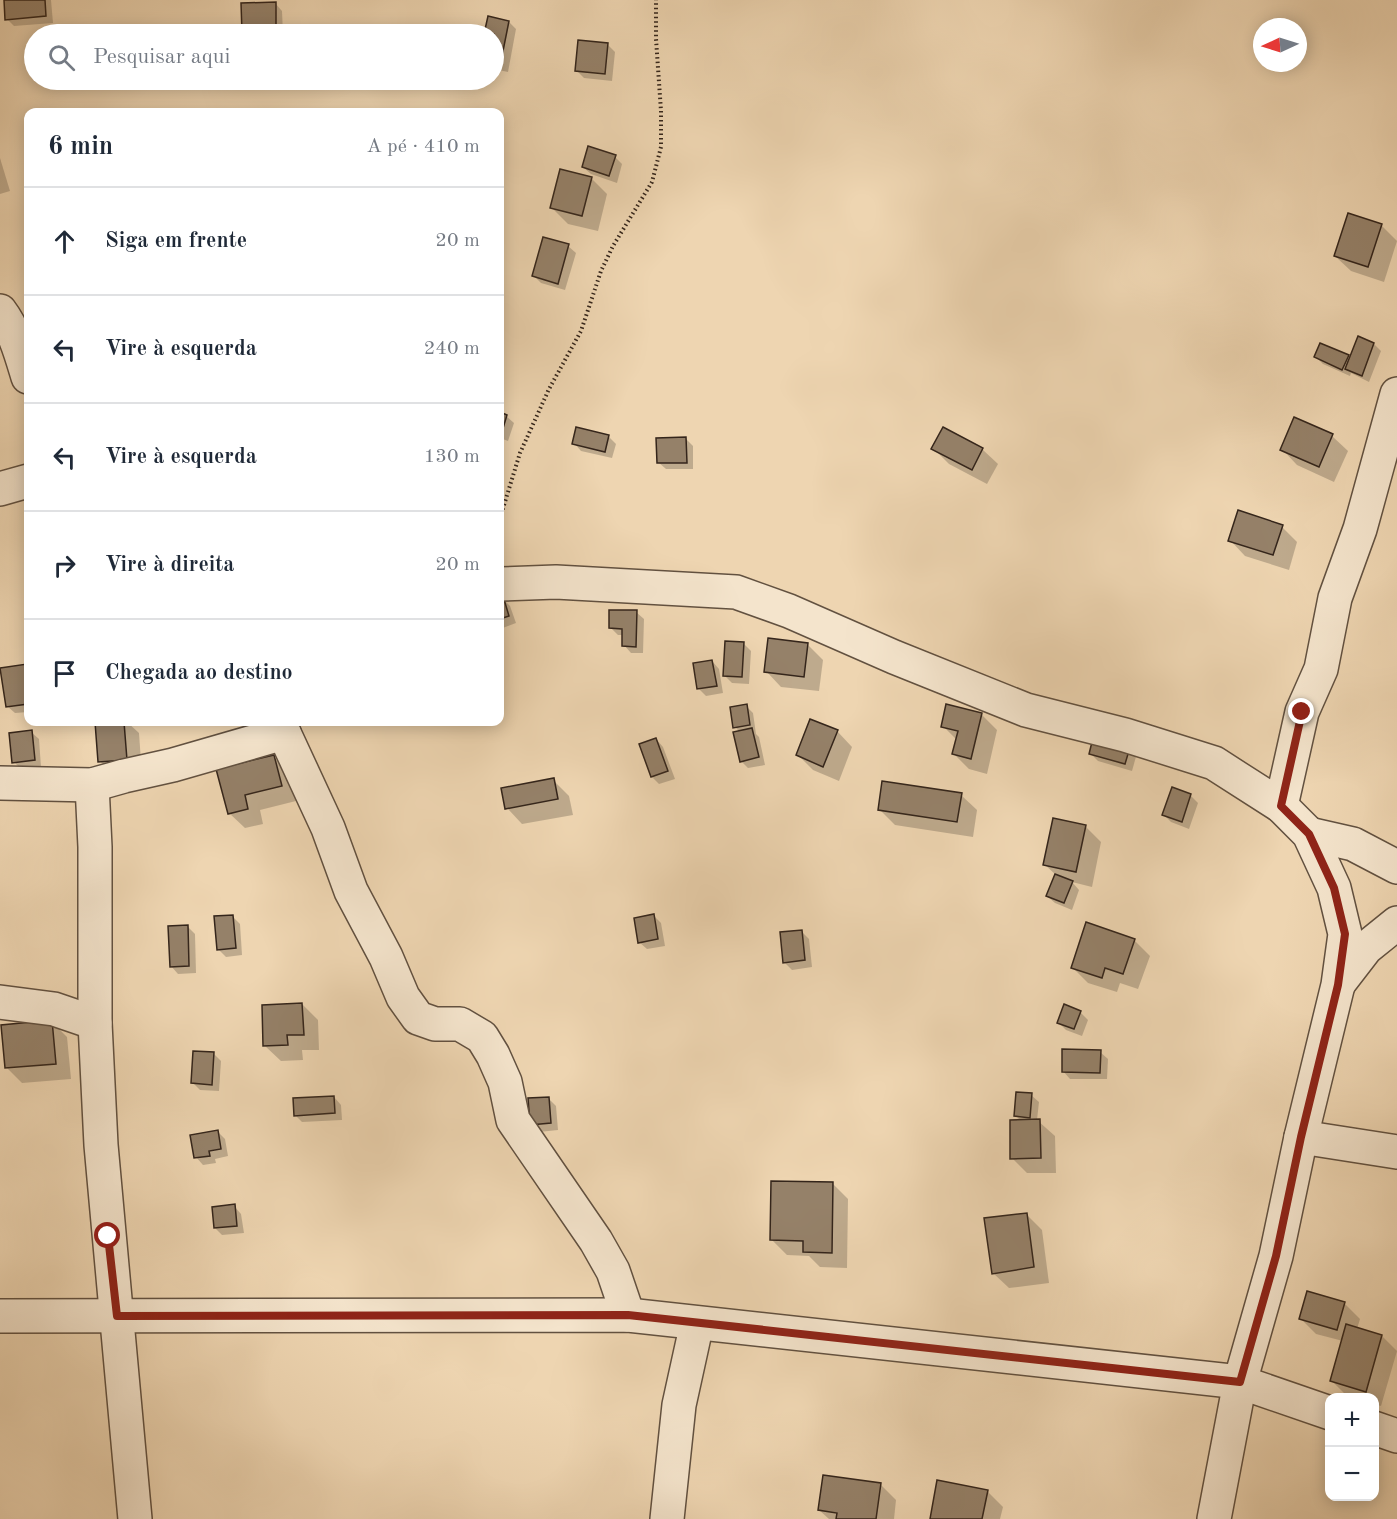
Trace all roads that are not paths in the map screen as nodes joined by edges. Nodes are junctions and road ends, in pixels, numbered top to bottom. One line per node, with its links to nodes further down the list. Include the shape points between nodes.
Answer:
1 (0, 311): 2 (street, via 8,321)
2 (24, 364)
3 (1397, 394): 10 (street, via 1363,518 1335,598 1321,669 1302,712)
4 (24, 482): 5 (street)
5 (0, 489)
6 (504, 584): 10 (street, via 556,582 736,592 1026,710 1214,763)
7 (280, 727): 9 (street, via 173,765); 19 (street, via 328,828 351,891 403,997 418,1018 435,1024 460,1024 482,1037 505,1082 513,1120 596,1241 613,1271)
8 (0, 783): 9 (street)
9 (92, 785): 16 (street)
10 (1281, 806): 11 (street)
11 (1309, 834): 12 (street, via 1353,844); 14 (street, via 1334,888 1345,934)
12 (1397, 867)
13 (1397, 923): 14 (street, via 1366,948)
14 (1338, 985): 17 (street)
15 (0, 1002): 16 (street, via 54,1009)
16 (95, 1023): 21 (street)
17 (1301, 1137): 18 (street); 23 (street, via 1276,1256)
18 (1397, 1152)
19 (628, 1315): 21 (street); 22 (street)
20 (0, 1316): 21 (street)
21 (117, 1316): 27 (street)
22 (697, 1323): 23 (street); 28 (street, via 679,1404)
23 (1240, 1382): 24 (street); 29 (street)
24 (1325, 1412)
25 (1379, 1430): 26 (street)
26 (1397, 1436)
27 (135, 1519)
28 (667, 1519)
29 (1214, 1519)

